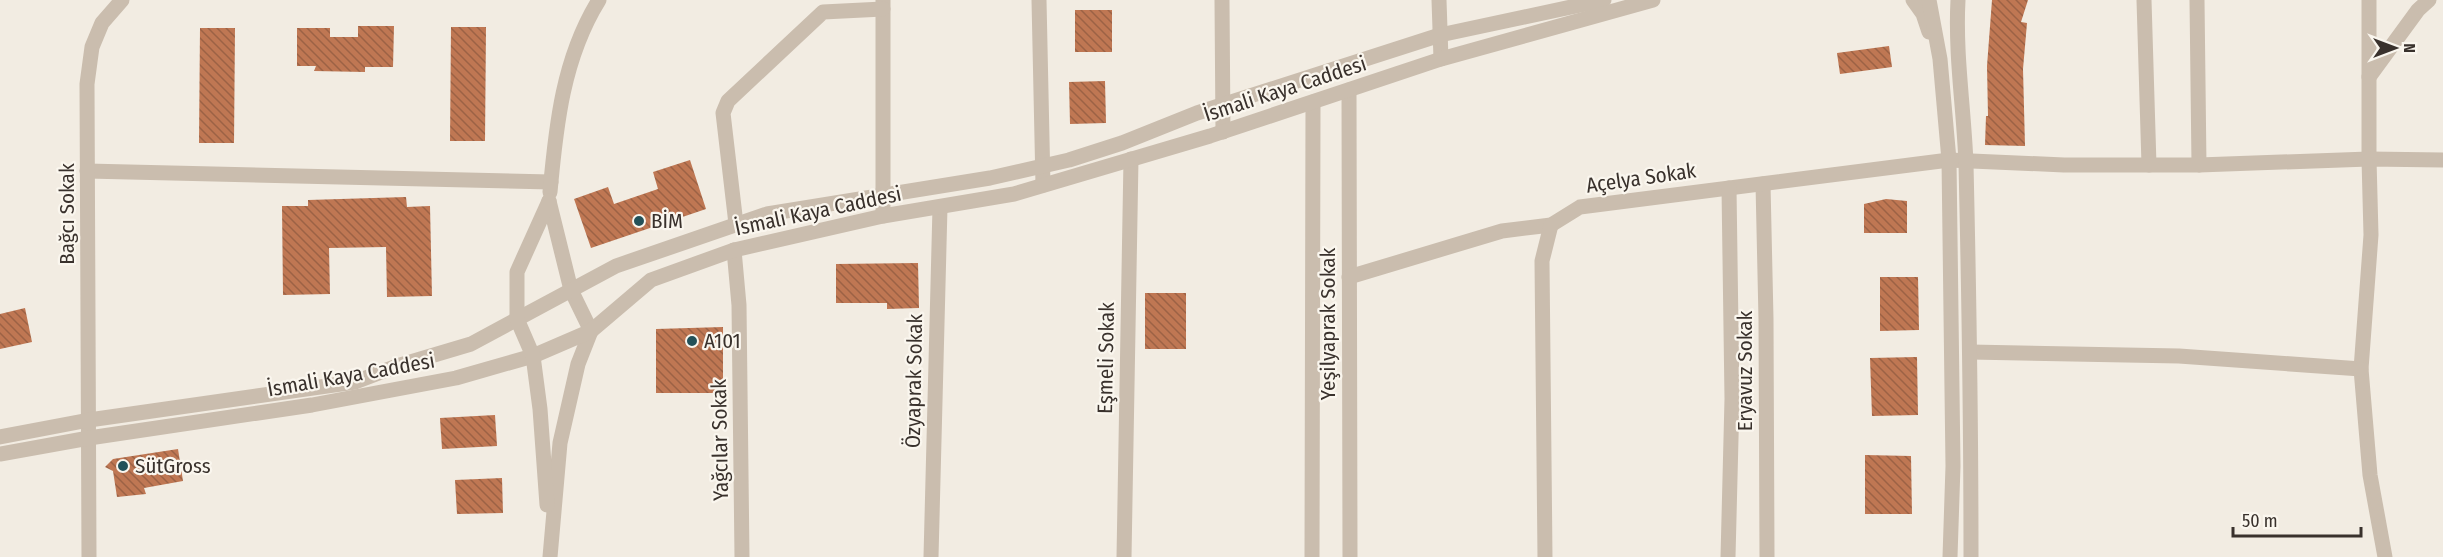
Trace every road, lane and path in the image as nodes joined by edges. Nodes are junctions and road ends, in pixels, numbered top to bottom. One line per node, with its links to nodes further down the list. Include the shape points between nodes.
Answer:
1 (122, 0): 32 (street, Bağcı Sokak, via 102,23 92,47 87,84)
2 (599, 0): 33 (street, via 585,23 563,87)
3 (1039, 0): 31 (street)
4 (1222, 0): 22 (street)
5 (1439, 0): 16 (street)
6 (1604, 0): 16 (street, İsmali Kaya Caddesi)
7 (1913, 0): 18 (street, via 1923,14)
8 (1929, 0): 18 (street)
9 (1958, 0): 28 (street, via 1956,34)
10 (2144, 0): 29 (street)
11 (2197, 0): 30 (street)
12 (2368, 0): 19 (street)
13 (2429, 0): 19 (street)
14 (1647, 1): 17 (street, İsmali Kaya Caddesi)
15 (884, 5): 37 (street); 41 (street, via 823,12 729,100 723,113)
16 (1440, 35): 17 (street); 22 (street, İsmali Kaya Caddesi)
17 (1441, 59): 20 (street, İsmali Kaya Caddesi)
18 (1940, 59): 26 (street)
19 (2368, 77): 25 (street)
20 (1348, 90): 21 (street, İsmali Kaya Caddesi); 44 (street, Yeşilyaprak Sokak)
21 (1313, 102): 23 (street, İsmali Kaya Caddesi); 60 (street, Yeşilyaprak Sokak)
22 (1222, 104): 23 (street); 31 (street, İsmali Kaya Caddesi, via 1122,143)
23 (1222, 132): 24 (street, İsmali Kaya Caddesi)
24 (1131, 159): 35 (street, İsmali Kaya Caddesi); 59 (street, Eşmeli Sokak)
25 (2368, 159): 27 (street, Açelya Sokak); 30 (street, Açelya Sokak); 50 (street, via 2371,235)
26 (1949, 160): 28 (street, Açelya Sokak); 34 (street, Açelya Sokak); 65 (street, via 1953,466)
27 (2443, 160)
28 (1966, 161): 29 (street, Açelya Sokak); 48 (street)
29 (2149, 165): 30 (street, Açelya Sokak)
30 (2199, 165)
31 (1043, 166): 35 (street); 37 (street, İsmali Kaya Caddesi)
32 (87, 171): 33 (street); 51 (street, Bağcı Sokak)
33 (550, 182): 38 (street)
34 (1763, 184): 36 (street, Açelya Sokak); 64 (street, Eryavuz Sokak)
35 (1043, 186): 39 (street, İsmali Kaya Caddesi)
36 (1729, 188): 42 (street, Açelya Sokak, via 1580,207); 63 (street, Eryavuz Sokak, via 1732,399)
37 (883, 195): 40 (street); 41 (street, İsmali Kaya Caddesi, via 767,214)
38 (549, 201): 45 (street); 46 (street, via 517,272)
39 (940, 207): 40 (street, İsmali Kaya Caddesi); 58 (street, Özyaprak Sokak)
40 (883, 216): 43 (street, İsmali Kaya Caddesi)
41 (736, 224): 45 (street, İsmali Kaya Caddesi, via 616,266)
42 (1551, 225): 44 (street, Açelya Sokak, via 1502,231); 62 (street, via 1542,261)
43 (734, 250): 47 (street, İsmali Kaya Caddesi, via 651,280); 57 (street, Yağcılar Sokak, via 739,305)
44 (1349, 277): 61 (street, Yeşilyaprak Sokak)
45 (571, 290): 46 (street, İsmali Kaya Caddesi); 47 (street)
46 (517, 319): 49 (street); 51 (street, İsmali Kaya Caddesi, via 471,344 355,382)
47 (591, 331): 49 (street, İsmali Kaya Caddesi); 55 (street, via 578,364 560,443)
48 (1970, 352): 50 (street, via 2179,356); 66 (street)
49 (533, 356): 53 (street, İsmali Kaya Caddesi, via 456,378 323,403); 55 (street)
50 (2361, 369): 67 (street, via 2370,475)
51 (88, 420): 52 (street, İsmali Kaya Caddesi); 53 (street, Bağcı Sokak)
52 (0, 437)
53 (89, 438): 54 (street, İsmali Kaya Caddesi); 56 (street, Bağcı Sokak)
54 (0, 454)
55 (550, 553)
56 (89, 557)
57 (742, 557)
58 (931, 557)
59 (1124, 557)
60 (1312, 557)
61 (1350, 557)
62 (1545, 557)
63 (1728, 557)
64 (1767, 557)
65 (1950, 557)
66 (1971, 557)
67 (2385, 557)

